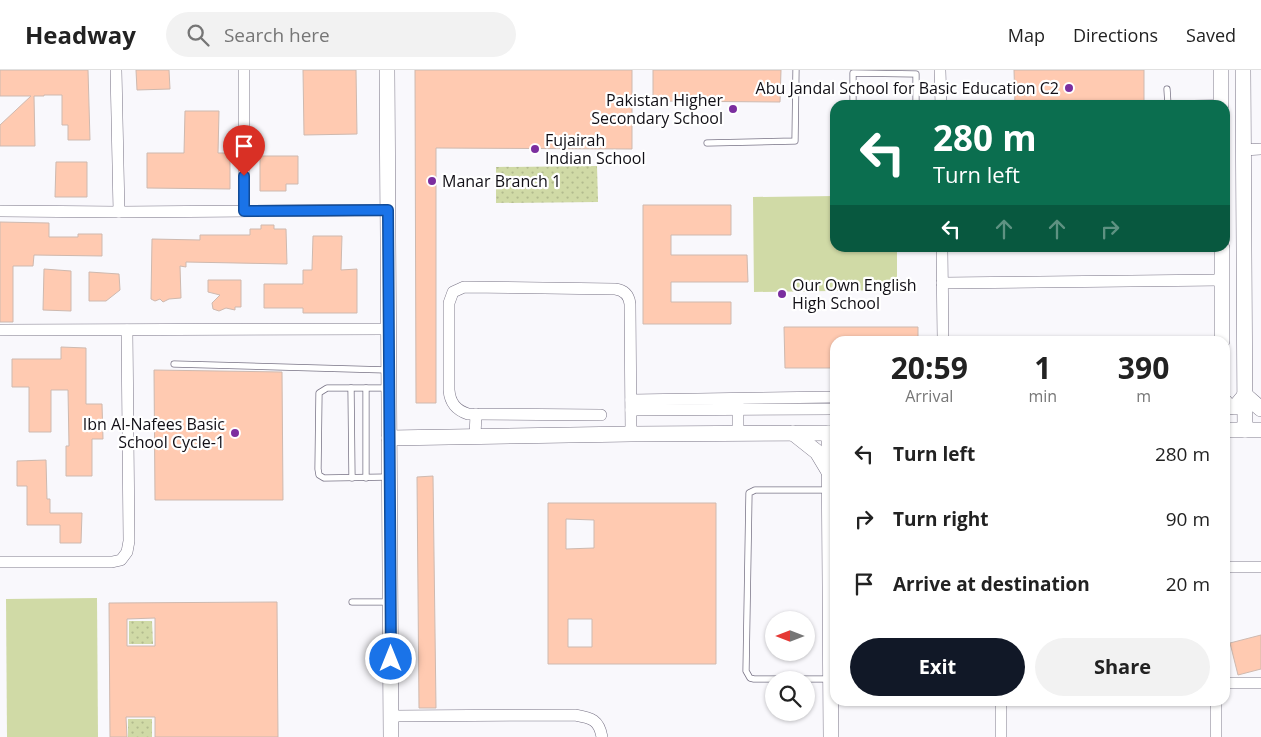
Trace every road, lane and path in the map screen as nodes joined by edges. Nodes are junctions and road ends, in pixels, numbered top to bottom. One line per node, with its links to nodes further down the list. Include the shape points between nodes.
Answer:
1 (116, 70): 21 (street)
2 (244, 70): 20 (street)
3 (387, 70): 18 (street)
4 (796, 70): 15 (lane, via 795,141)
5 (940, 70): 12 (street)
6 (1221, 70): 14 (street)
7 (1243, 70): 16 (street)
8 (900, 72): 10 (lane, via 853,73); 11 (lane, via 916,74)
9 (1167, 89): 13 (lane)
10 (853, 100)
11 (916, 100)
12 (941, 100)
13 (1168, 100)
14 (1221, 100)
15 (707, 143)
16 (1243, 150): 17 (street); 36 (street)
17 (1261, 150)
18 (388, 210): 20 (street); 26 (street)
19 (0, 211): 21 (street)
20 (244, 211): 21 (street)
21 (119, 212)
22 (942, 252): 25 (street)
23 (1222, 252): 24 (street)
24 (1222, 280): 25 (street); 30 (street)
25 (942, 283): 29 (street)
26 (389, 329): 28 (street); 32 (street)
27 (0, 330): 28 (street)
28 (127, 330): 62 (street, via 127,552 121,560 112,562)
29 (943, 336)
30 (1222, 336)
31 (174, 364): 32 (lane)
32 (389, 370): 35 (street)
33 (352, 388): 34 (lane); 58 (lane); 58 (lane, via 327,388 319,393 318,469 324,478)
34 (366, 388): 35 (lane); 59 (lane)
35 (389, 388): 53 (street)
36 (1245, 395): 40 (street, via 1235,407); 41 (street); 46 (street)
37 (830, 397): 38 (street)
38 (738, 404): 39 (street); 42 (street); 48 (street)
39 (631, 405): 43 (street, via 630,304 623,291 464,287 456,290 449,299 448,390 456,408); 51 (street)
40 (1230, 406)
41 (1261, 409)
42 (830, 410)
43 (476, 414): 44 (street); 52 (street)
44 (601, 415)
45 (1230, 430): 46 (street)
46 (1245, 430): 47 (street)
47 (1261, 430)
48 (738, 433): 49 (street); 51 (street)
49 (793, 433): 50 (street); 56 (street, via 817,452)
50 (830, 433)
51 (631, 434): 52 (street)
52 (475, 436): 53 (street)
53 (389, 438): 57 (street)
54 (830, 460): 56 (street)
55 (830, 470): 56 (street)
56 (829, 473): 60 (street)
57 (390, 477): 59 (lane); 66 (street)
58 (352, 478): 59 (lane)
59 (366, 478)
60 (829, 490): 61 (street); 67 (lane, via 755,490 749,493 746,671 750,678)
61 (830, 536)
62 (0, 562)
63 (1230, 567): 64 (street)
64 (1261, 567)
65 (352, 602): 66 (lane)
66 (390, 602): 73 (street)
67 (830, 678)
68 (1230, 683): 69 (street)
69 (1261, 683)
70 (830, 706): 76 (street)
71 (1001, 706): 77 (street)
72 (1216, 706): 78 (street)
73 (391, 716): 74 (street); 75 (street, via 576,715 596,722)
74 (391, 737)
75 (602, 737)
76 (831, 737)
77 (1001, 737)
78 (1216, 737)

